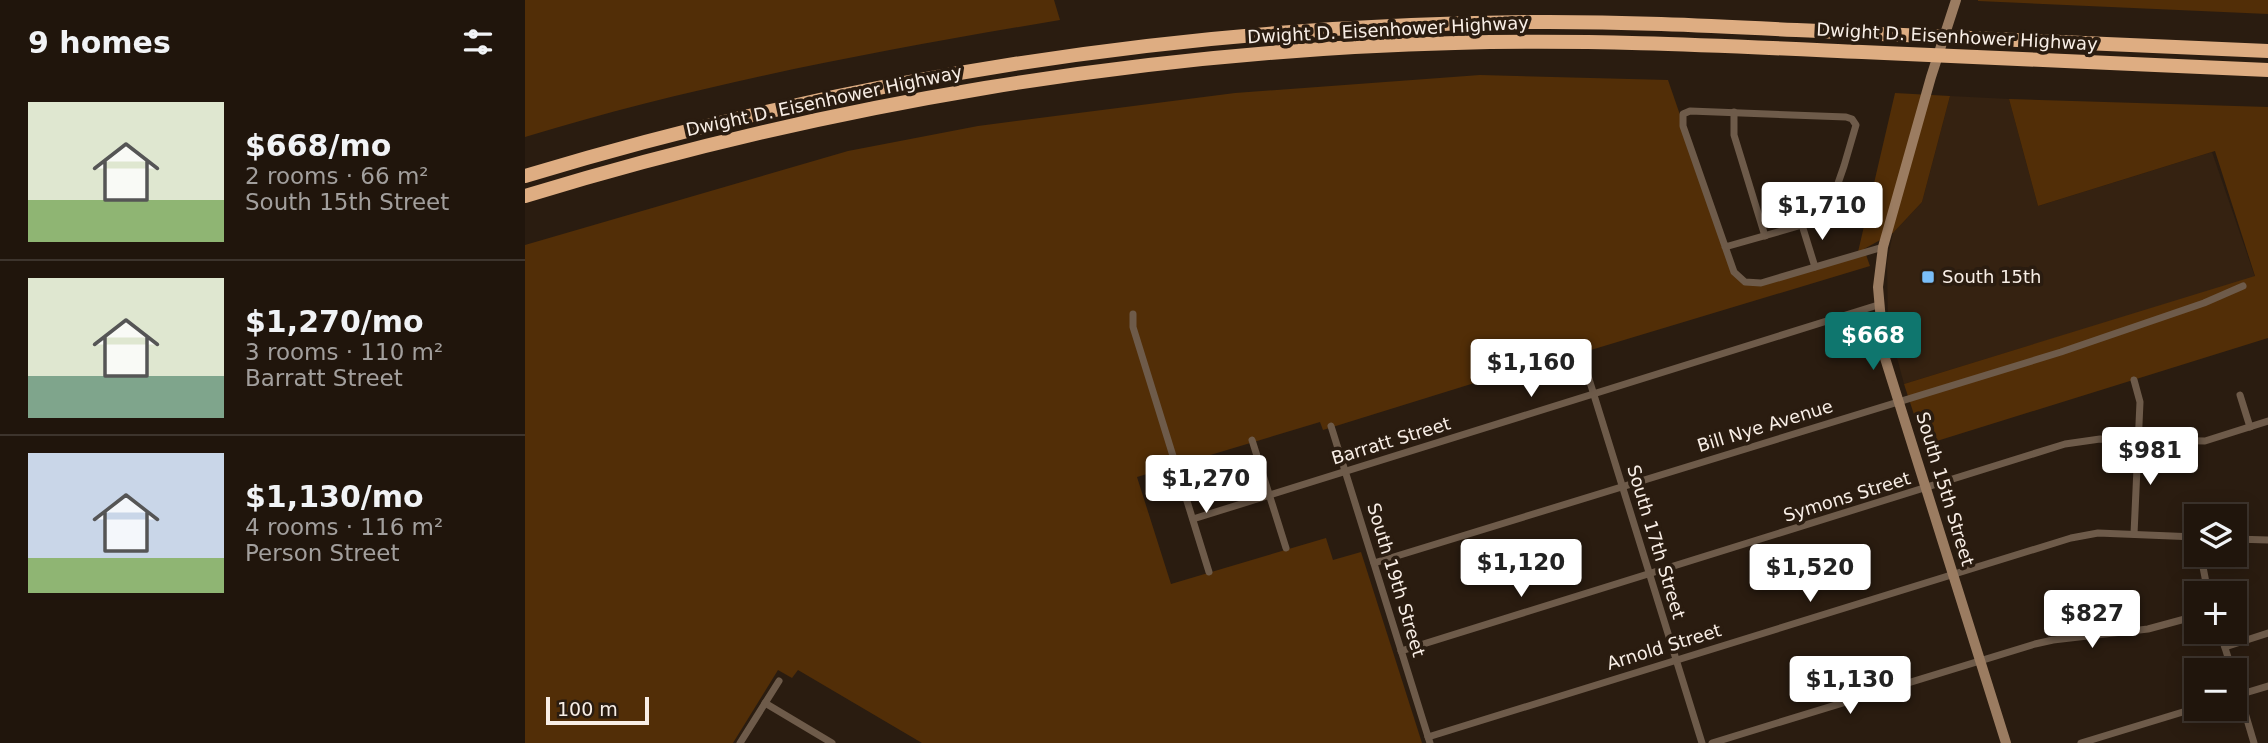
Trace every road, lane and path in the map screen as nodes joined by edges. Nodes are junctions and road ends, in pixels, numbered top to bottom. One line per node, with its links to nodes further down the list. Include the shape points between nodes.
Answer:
1 (1956, 0): 10 (main road, South 15th Street)
2 (2268, 51): 5 (highway, Dwight D. Eisenhower Highway, via 1633,22 1305,31 1048,59 899,84 691,129)
3 (2268, 70): 6 (highway, Dwight D. Eisenhower Highway, via 1615,42 1362,47 1185,61 956,93 683,150)
4 (1734, 112): 7 (street, via 1846,117 1854,122 1856,129 1830,211); 8 (street, via 1734,135); 9 (street, via 1683,114 1683,126)
5 (525, 176)
6 (525, 196)
7 (1802, 225): 8 (street); 11 (street)
8 (1765, 236): 9 (street)
9 (1725, 247): 11 (street, via 1734,272 1745,282 1761,283)
10 (1883, 247): 11 (street); 13 (main road, South 15th Street)
11 (1815, 267)
12 (2243, 286): 19 (street, Bill Nye Avenue, via 2061,352)
13 (1878, 305): 17 (street, Barratt Street); 19 (main road, South 15th Street, via 1884,355)
14 (1133, 314): 29 (street, via 1133,327)
15 (1580, 350): 17 (street, South 17th Street)
16 (2134, 380): 23 (street, via 2140,402)
17 (1593, 394): 25 (street, Barratt Street); 26 (street, South 17th Street)
18 (2241, 395): 22 (street)
19 (1899, 401): 26 (street, Bill Nye Avenue); 27 (main road, South 15th Street)
20 (2268, 421): 22 (street, Symons Street)
21 (1331, 426): 25 (street, South 19th Street)
22 (2250, 427): 23 (street, Symons Street, via 2205,441)
23 (2139, 439): 27 (street, Symons Street, via 2065,444); 30 (street)
24 (1252, 440): 28 (street)
25 (1345, 471): 28 (street, Barratt Street); 35 (street, South 19th Street)
26 (1622, 486): 35 (street, Bill Nye Avenue); 38 (street, South 17th Street)
27 (1926, 489): 37 (main road, South 15th Street); 38 (street, Symons Street)
28 (1270, 495): 29 (street, Barratt Street); 34 (street)
29 (1193, 519): 36 (street)
30 (2134, 534): 31 (street, Arnold Street); 37 (street, Arnold Street, via 2071,538)
31 (2184, 536)
32 (2247, 539): 33 (street)
33 (2268, 540)
34 (1286, 548)
35 (1374, 563): 43 (street, South 19th Street)
36 (1209, 572)
37 (1953, 574): 45 (street, Arnold Street); 46 (main road, South 15th Street)
38 (1649, 575): 43 (street, Symons Street); 45 (street, South 17th Street)
39 (2184, 619): 46 (street, via 2148,629 2053,640)
40 (2268, 633): 42 (street)
41 (2224, 644): 42 (street)
42 (2225, 647): 44 (street)
43 (1401, 651): 53 (street, South 19th Street)
44 (2228, 658)
45 (1676, 660): 53 (street, Arnold Street); 56 (street, South 17th Street)
46 (1980, 662): 57 (street); 58 (main road, South 15th Street)
47 (779, 681): 50 (street)
48 (2268, 686): 49 (street)
49 (2247, 692)
50 (765, 703): 54 (street); 55 (street)
51 (2184, 712): 59 (street)
52 (2247, 721): 60 (street)
53 (1429, 740)
54 (740, 743)
55 (832, 743)
56 (1702, 743)
57 (1712, 743)
58 (2006, 743)
59 (2081, 743)
60 (2255, 743)

